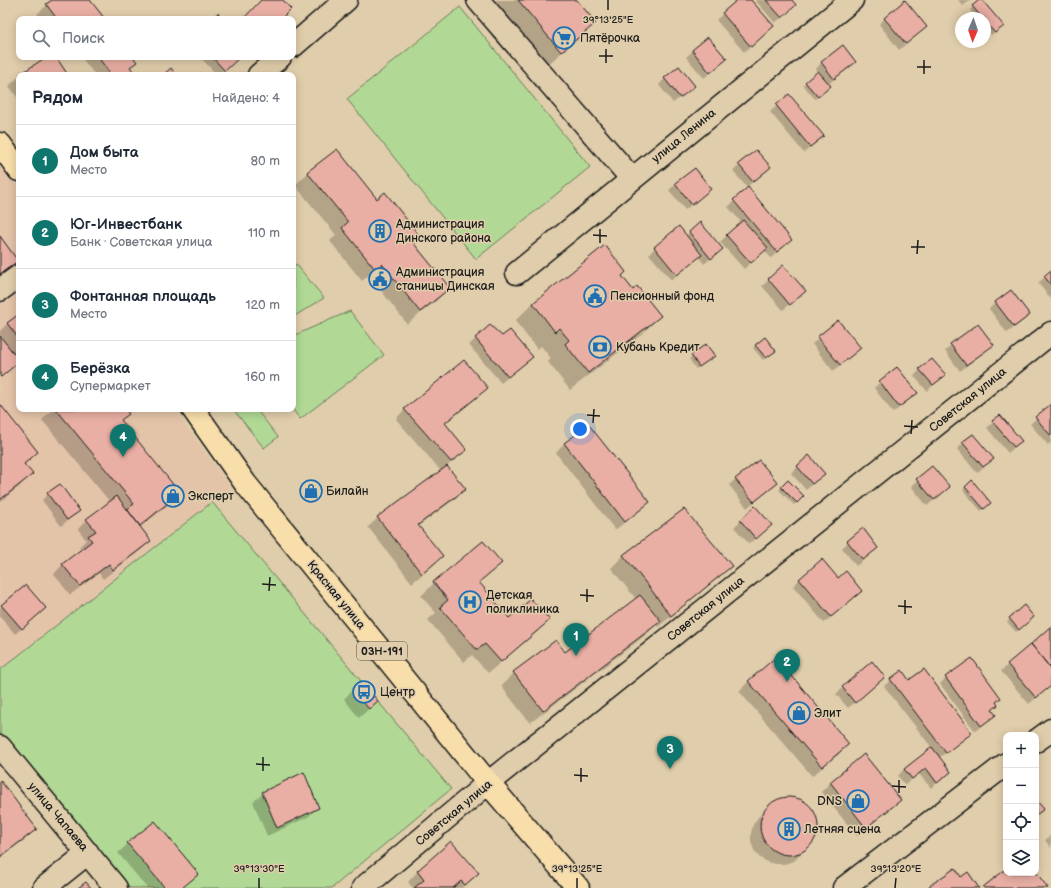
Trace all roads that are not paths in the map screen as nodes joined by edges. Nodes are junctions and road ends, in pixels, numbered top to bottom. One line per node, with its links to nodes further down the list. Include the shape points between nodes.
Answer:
1 (346, 0): 4 (street)
2 (478, 0): 9 (street)
3 (852, 0): 9 (street, улица Ленина)
4 (296, 43)
5 (276, 60): 6 (street)
6 (262, 72)
7 (0, 144): 8 (main road)
8 (16, 166)
9 (632, 179): 10 (street, улица Ленина)
10 (517, 273)
11 (16, 278): 12 (street)
12 (0, 290)
13 (1051, 333): 19 (street, Советская улица)
14 (195, 412): 19 (main road, Красная улица / 03Н-191, via 245,483)
15 (1051, 730): 16 (street)
16 (1039, 739)
17 (0, 747): 20 (street, улица Чапаева)
18 (1003, 766): 25 (street)
19 (488, 783): 23 (street, Советская улица); 24 (main road, Красная улица / 03Н-191)
20 (88, 853): 21 (street); 22 (street, улица Чапаева)
21 (44, 888)
22 (116, 888)
23 (363, 888)
24 (578, 888)
25 (844, 888)

